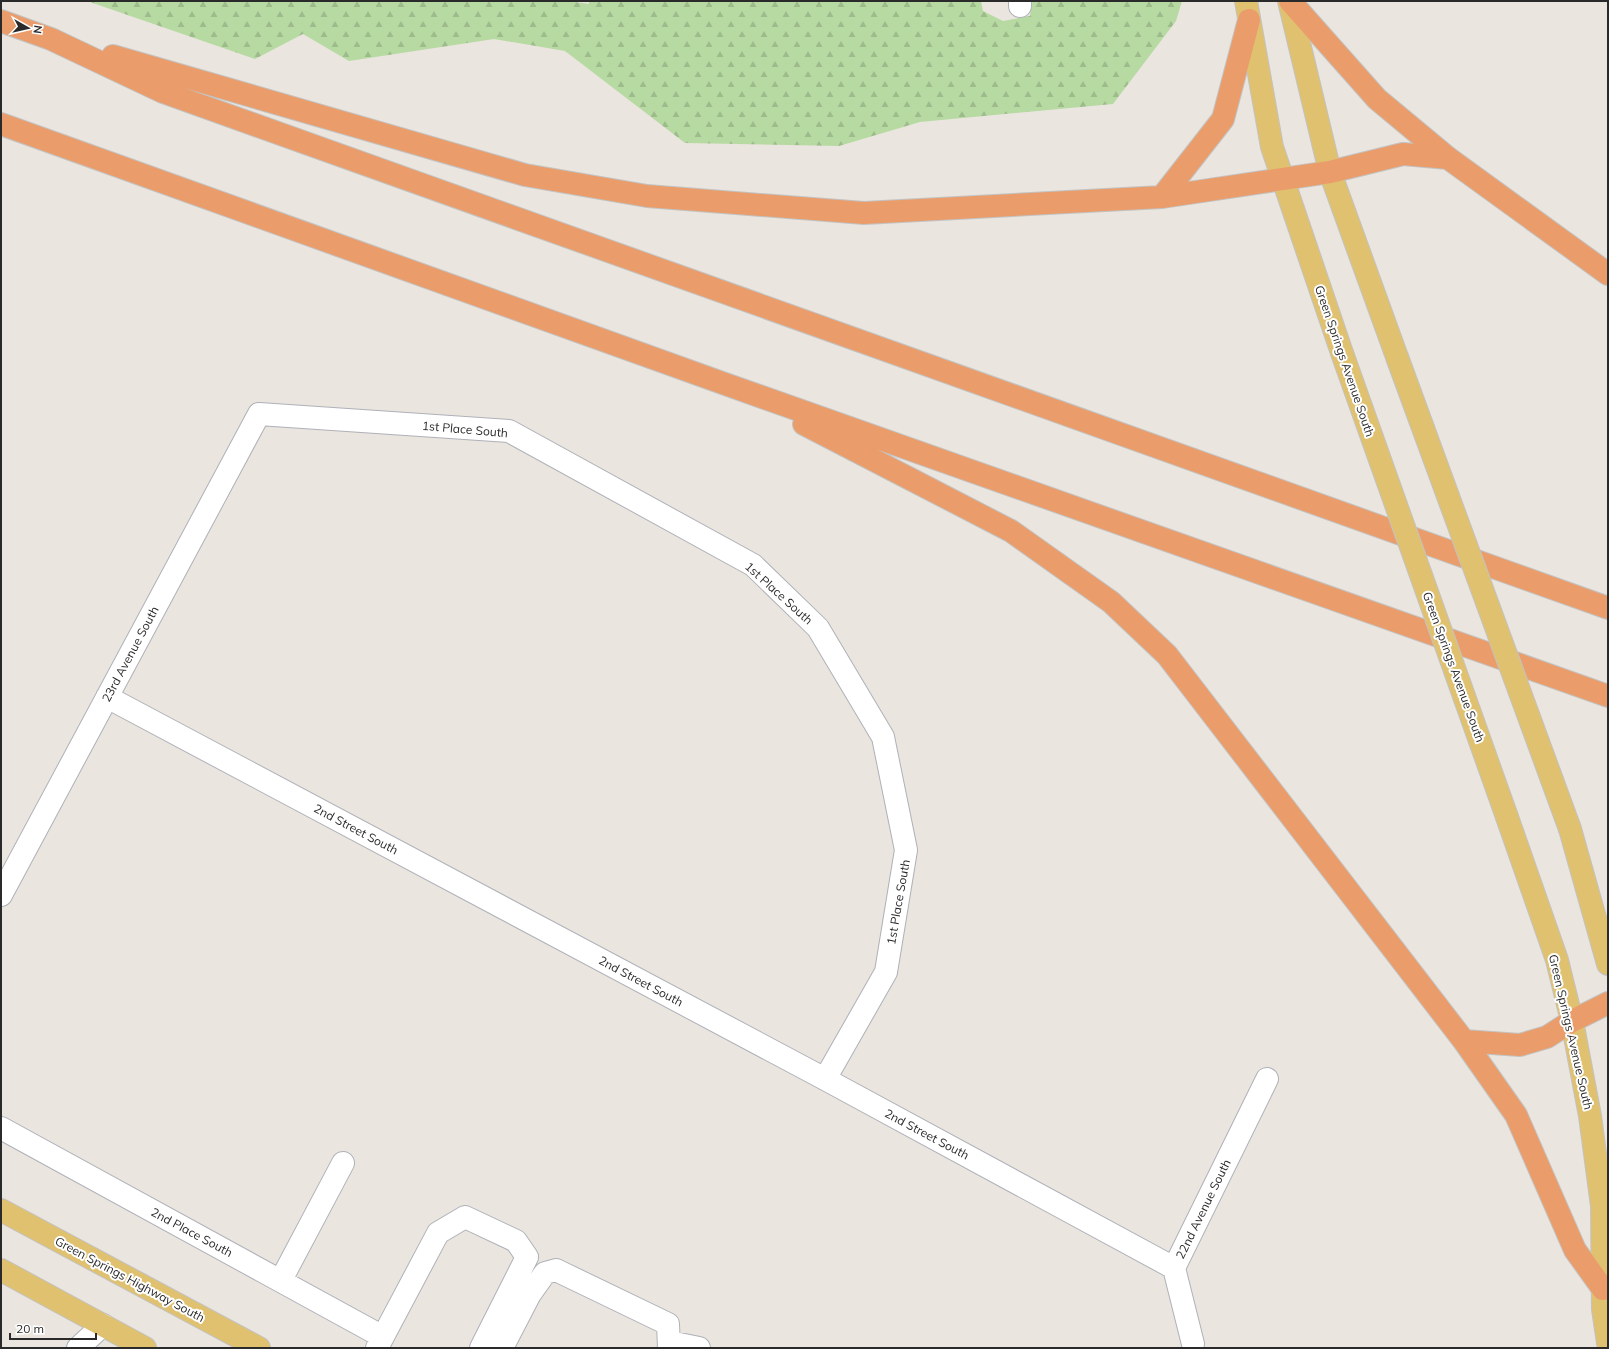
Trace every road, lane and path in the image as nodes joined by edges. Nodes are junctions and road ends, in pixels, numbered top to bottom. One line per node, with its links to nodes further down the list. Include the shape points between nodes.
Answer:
1 (1290, 1): 6 (highway, via 1377,98); 7 (main road)
2 (1247, 11): 8 (main road, Green Springs Avenue South, via 1272,147); 9 (highway, via 1223,119)
3 (1, 21): 4 (highway)
4 (52, 38): 9 (highway, via 525,175 647,196 864,213); 13 (highway, via 162,92)
5 (1, 124): 11 (highway)
6 (1448, 158): 7 (highway, via 1402,154); 10 (highway)
7 (1330, 172): 8 (highway); 17 (main road, bridge, via 1570,830)
8 (1282, 180): 9 (highway); 19 (main road, Green Springs Avenue South, bridge, via 1557,960)
9 (1162, 197)
10 (1608, 274)
11 (728, 385): 14 (highway); 20 (highway, via 1011,531 1111,602 1167,654)
12 (259, 414): 15 (street, 23rd Avenue South); 21 (street, 1st Place South, via 509,431 753,565 818,628 884,737 906,850 886,972)
13 (1608, 608)
14 (1608, 696)
15 (107, 697): 16 (street, 23rd Avenue South); 21 (street, 2nd Street South)
16 (1, 895)
17 (1608, 964)
18 (1608, 1003): 19 (highway)
19 (1572, 1021): 20 (highway, via 1547,1037 1520,1045); 29 (main road, Green Springs Avenue South, via 1590,1116 1602,1206)
20 (1464, 1041): 29 (highway, via 1516,1115 1575,1250)
21 (825, 1079): 26 (street, 2nd Street South)
22 (1267, 1079): 26 (street, 22nd Avenue South)
23 (1, 1128): 28 (street, 2nd Place South)
24 (343, 1163): 28 (street)
25 (1, 1210): 37 (main road, Green Springs Highway South)
26 (1174, 1268): 33 (street, 22nd Avenue South)
27 (1, 1270): 30 (main road)
28 (281, 1280): 31 (street, 2nd Place South)
29 (1603, 1289): 32 (main road, Green Springs Avenue South)
30 (103, 1325): 35 (street); 36 (main road)
31 (380, 1342): 38 (street, via 438,1233 465,1217 516,1241 527,1257)
32 (1608, 1343)
33 (1193, 1344)
34 (669, 1345): 39 (street, via 668,1324 556,1270 545,1273 530,1294); 40 (street)
35 (78, 1348)
36 (145, 1348)
37 (259, 1348)
38 (481, 1348)
39 (502, 1348)
40 (699, 1348)

